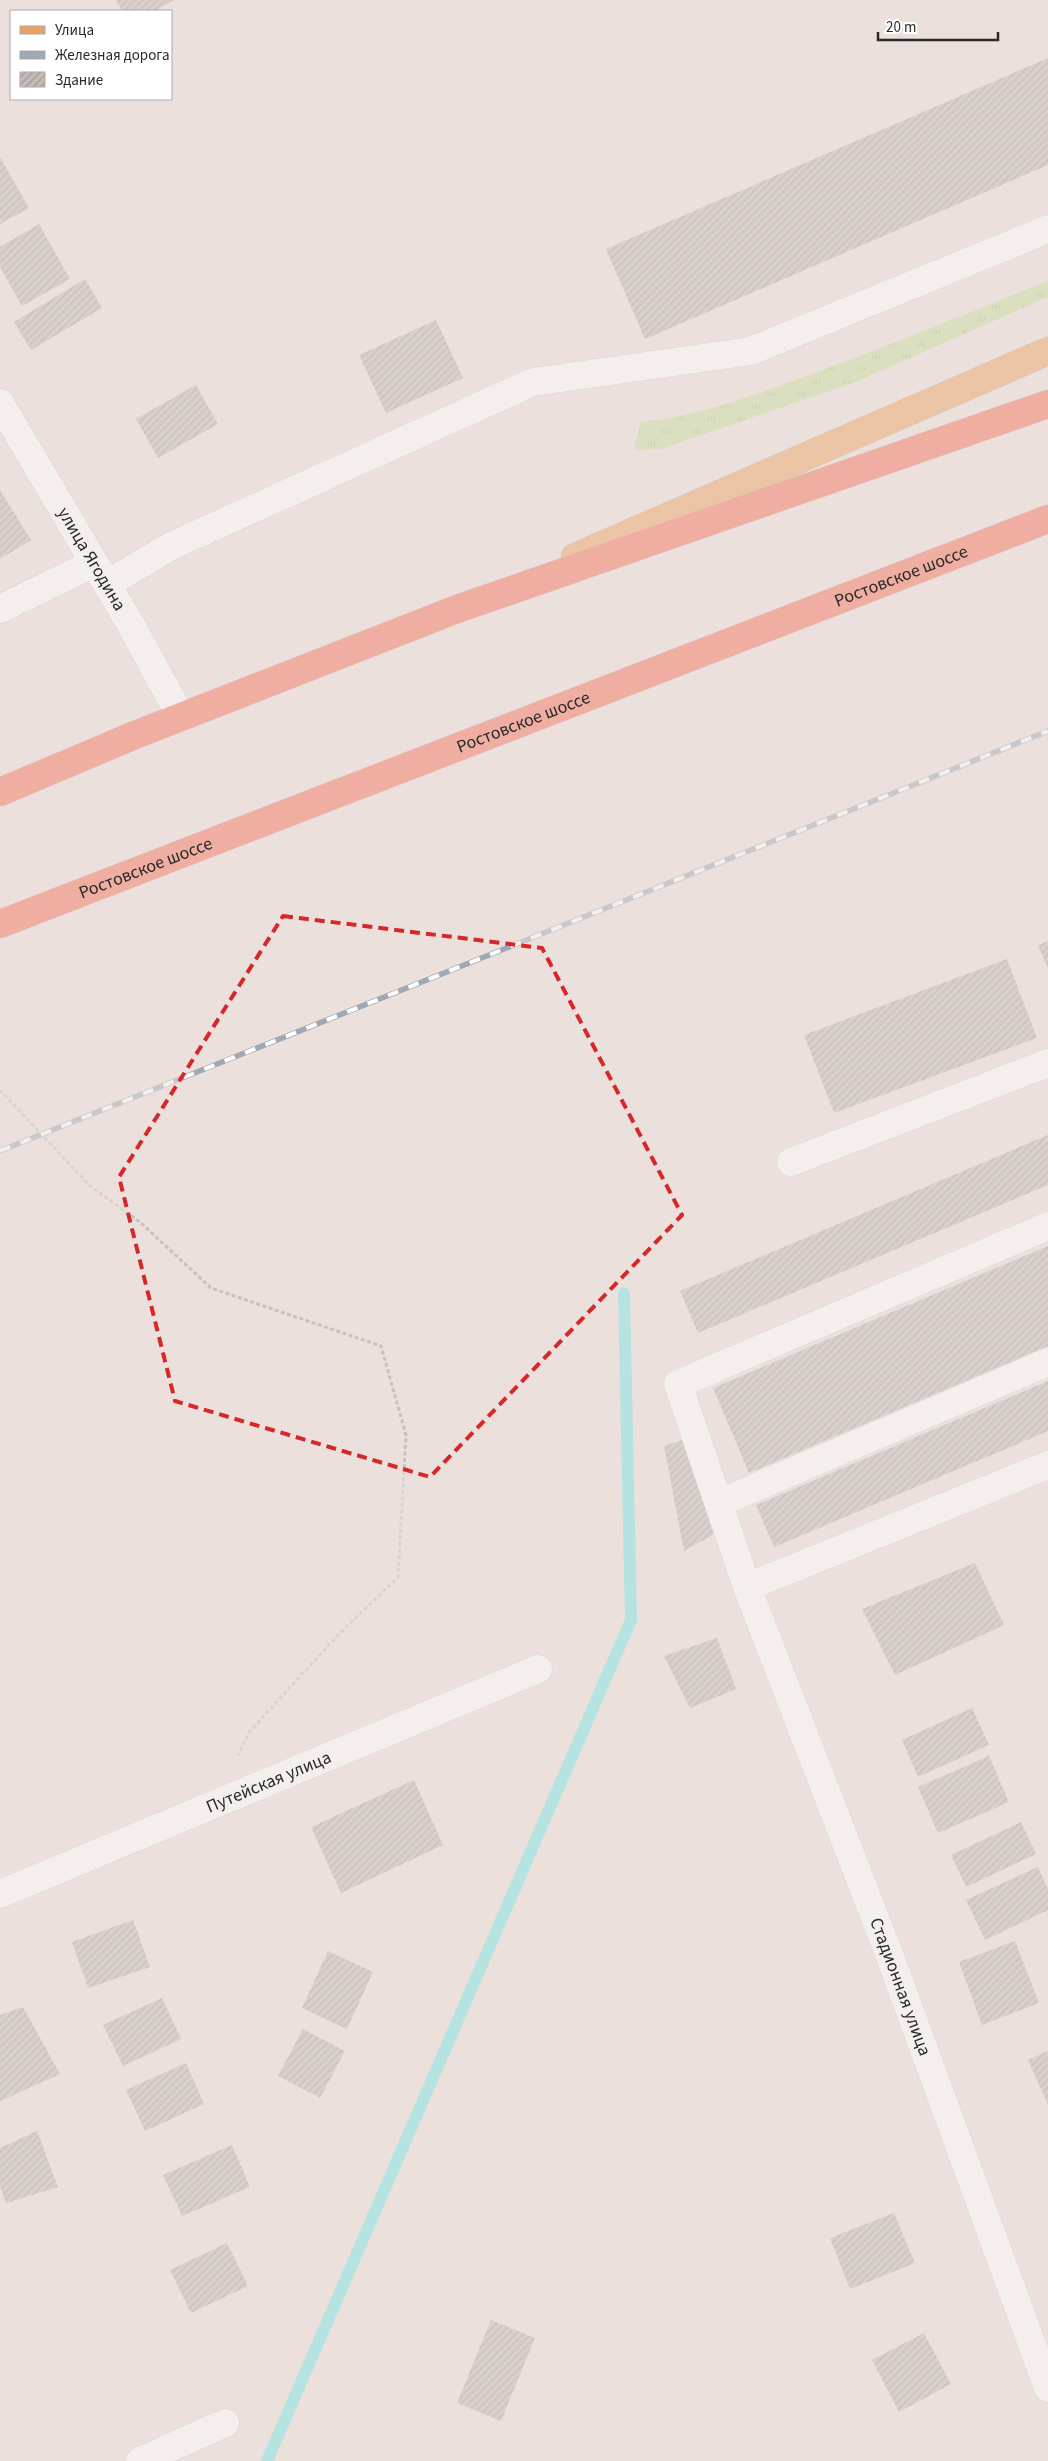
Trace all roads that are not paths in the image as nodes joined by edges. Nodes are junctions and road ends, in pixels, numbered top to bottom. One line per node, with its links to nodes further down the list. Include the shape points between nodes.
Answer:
1 (1048, 229): 8 (street, via 751,351 533,382 171,546)
2 (1048, 343): 4 (main road)
3 (1048, 351): 4 (main road)
4 (1011, 367): 10 (main road)
5 (0, 403): 8 (street, улица Ягодина)
6 (1048, 404): 10 (highway)
7 (1048, 519): 13 (highway, Ростовское шоссе)
8 (100, 574): 9 (street); 11 (street, улица Ягодина)
9 (0, 609)
10 (457, 609): 11 (highway)
11 (181, 717): 12 (highway)
12 (0, 792)
13 (0, 924)
14 (1048, 1063): 15 (street)
15 (791, 1162)
16 (1048, 1226): 19 (street, Стадионная улица, via 678,1384)
17 (1048, 1362): 19 (street)
18 (1048, 1465): 20 (street)
19 (719, 1503): 20 (street, Стадионная улица)
20 (748, 1587): 23 (street, Стадионная улица, via 889,1954)
21 (538, 1669): 22 (street, Путейская улица)
22 (0, 1894)
23 (1048, 2388)
24 (225, 2423): 25 (street)
25 (140, 2461)

